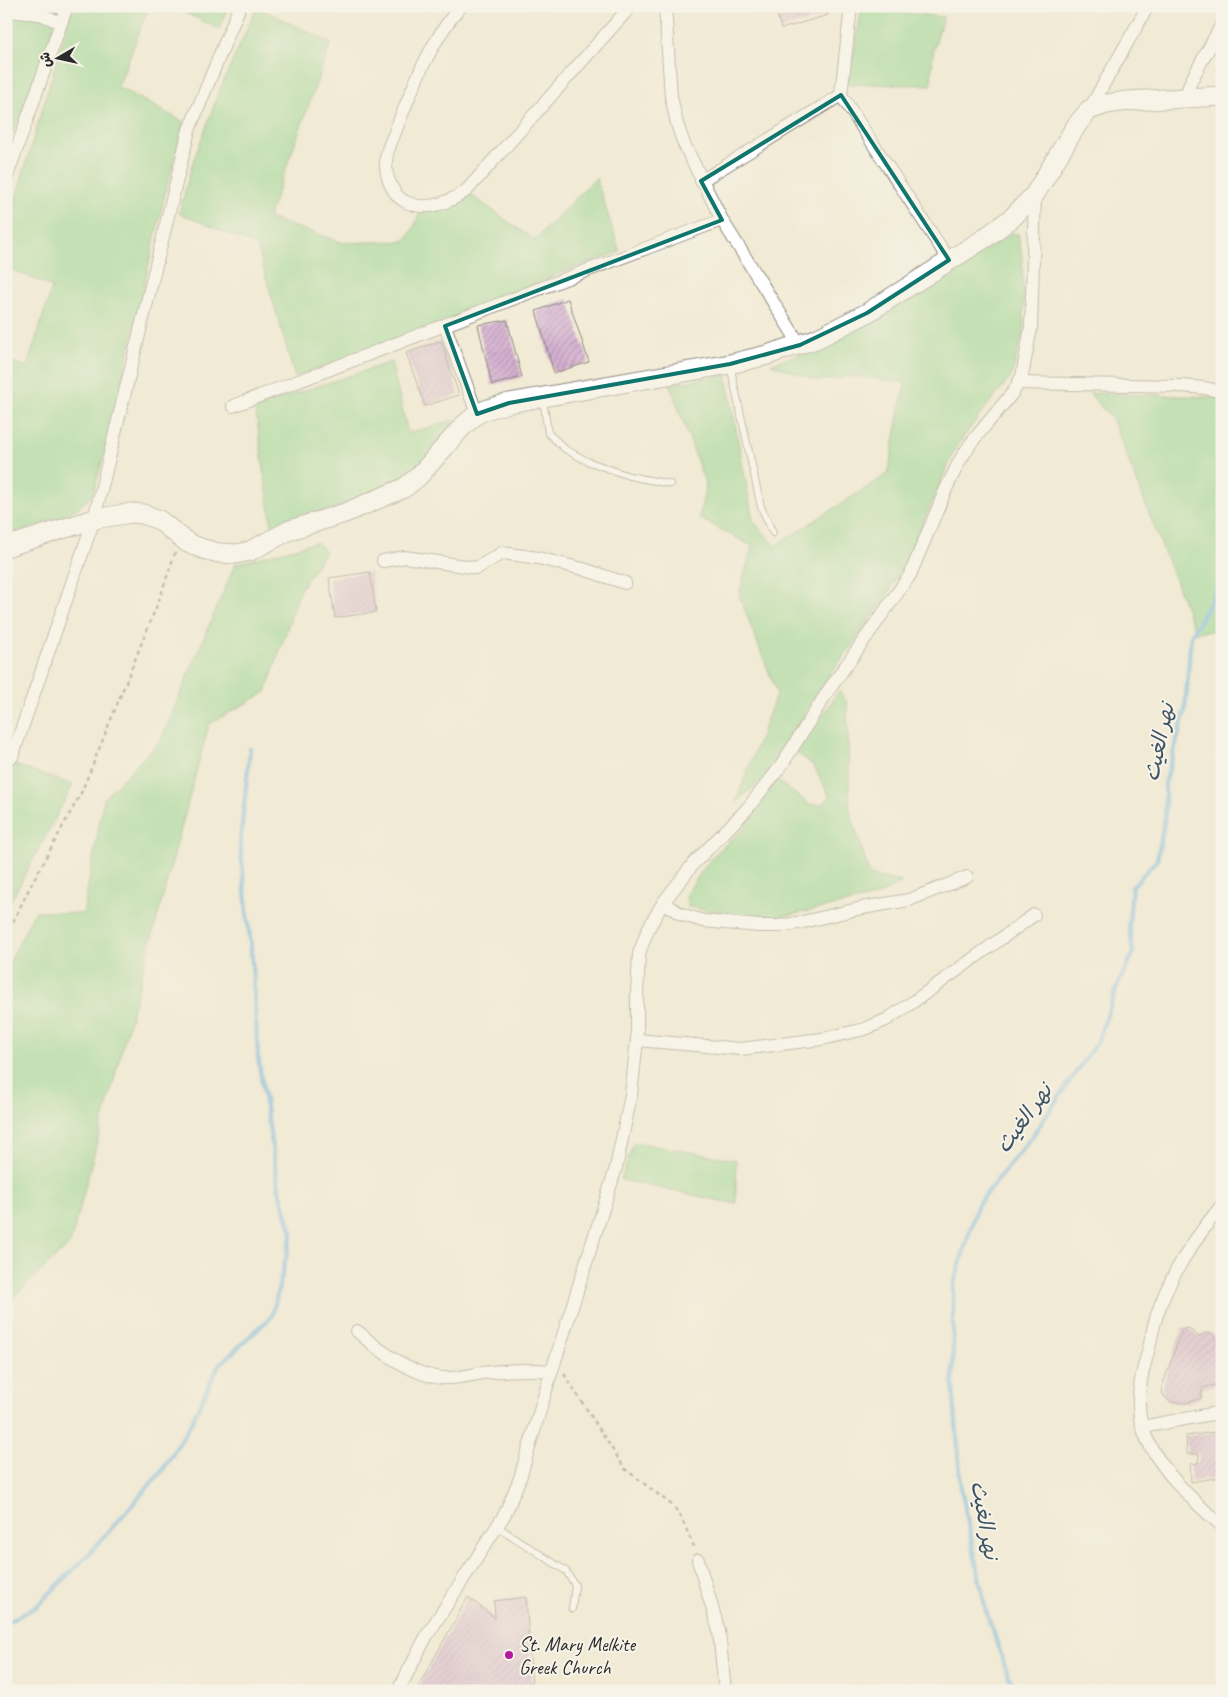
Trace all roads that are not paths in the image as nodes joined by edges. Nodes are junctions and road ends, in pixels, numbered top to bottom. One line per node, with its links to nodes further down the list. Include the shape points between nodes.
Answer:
1 (67, 6): 9 (street)
2 (240, 6): 29 (street, via 189,130)
3 (462, 6): 4 (street, via 443,31 411,90 385,162 390,183 400,198 412,205 441,204 468,190)
4 (631, 6)
5 (665, 6): 16 (street, via 675,115)
6 (851, 6): 11 (street)
7 (1148, 6): 14 (street)
8 (6, 11): 9 (street, via 40,14)
9 (61, 23): 15 (street)
10 (1222, 24): 13 (street, via 1190,81)
11 (841, 95): 16 (street); 19 (street)
12 (1222, 96): 13 (street)
13 (1185, 97): 14 (street, via 1128,101)
14 (1089, 110): 17 (street)
15 (6, 179)
16 (701, 181): 18 (street)
17 (1035, 194): 19 (street, via 1012,218); 23 (street, via 1031,328)
18 (722, 220): 20 (street); 21 (street)
19 (949, 260): 21 (street, via 867,313)
20 (445, 326): 26 (street); 27 (street)
21 (800, 345): 22 (street)
22 (730, 364): 25 (street); 30 (lane, via 761,507)
23 (1018, 383): 24 (street, via 1181,386); 36 (street, via 959,462 910,575 828,691 782,766)
24 (1222, 392)
25 (543, 397): 27 (street, via 509,403); 28 (lane, via 548,433 565,449 587,461 629,476)
26 (233, 406)
27 (477, 414): 29 (street, via 404,488 345,514 290,530 244,553 211,551 188,543 159,520 143,514)
28 (670, 484)
29 (94, 519): 31 (street); 34 (street)
30 (773, 533)
31 (6, 547)
32 (383, 561): 33 (street, via 405,557 478,568 502,553 538,558)
33 (625, 583)
34 (12, 758)
35 (967, 877): 36 (street, via 909,900 779,926 703,921 681,914)
36 (662, 902): 38 (street, via 640,954)
37 (1034, 915): 38 (street, via 913,1002 886,1020 864,1029 822,1039 742,1049)
38 (638, 1040): 41 (street, via 616,1168)
39 (1222, 1205): 43 (street, via 1196,1237 1169,1284 1156,1316 1141,1378 1139,1403)
40 (357, 1331): 41 (street, via 413,1369 436,1377 453,1378)
41 (553, 1366): 45 (street, via 520,1478)
42 (1222, 1412): 43 (street)
43 (1142, 1427): 44 (street, via 1153,1450 1184,1491)
44 (1222, 1526)
45 (498, 1527): 47 (lane, via 566,1571 575,1585); 48 (street, via 426,1637)
46 (698, 1560): 49 (street, via 719,1630)
47 (572, 1609)
48 (398, 1691)
49 (725, 1691)

